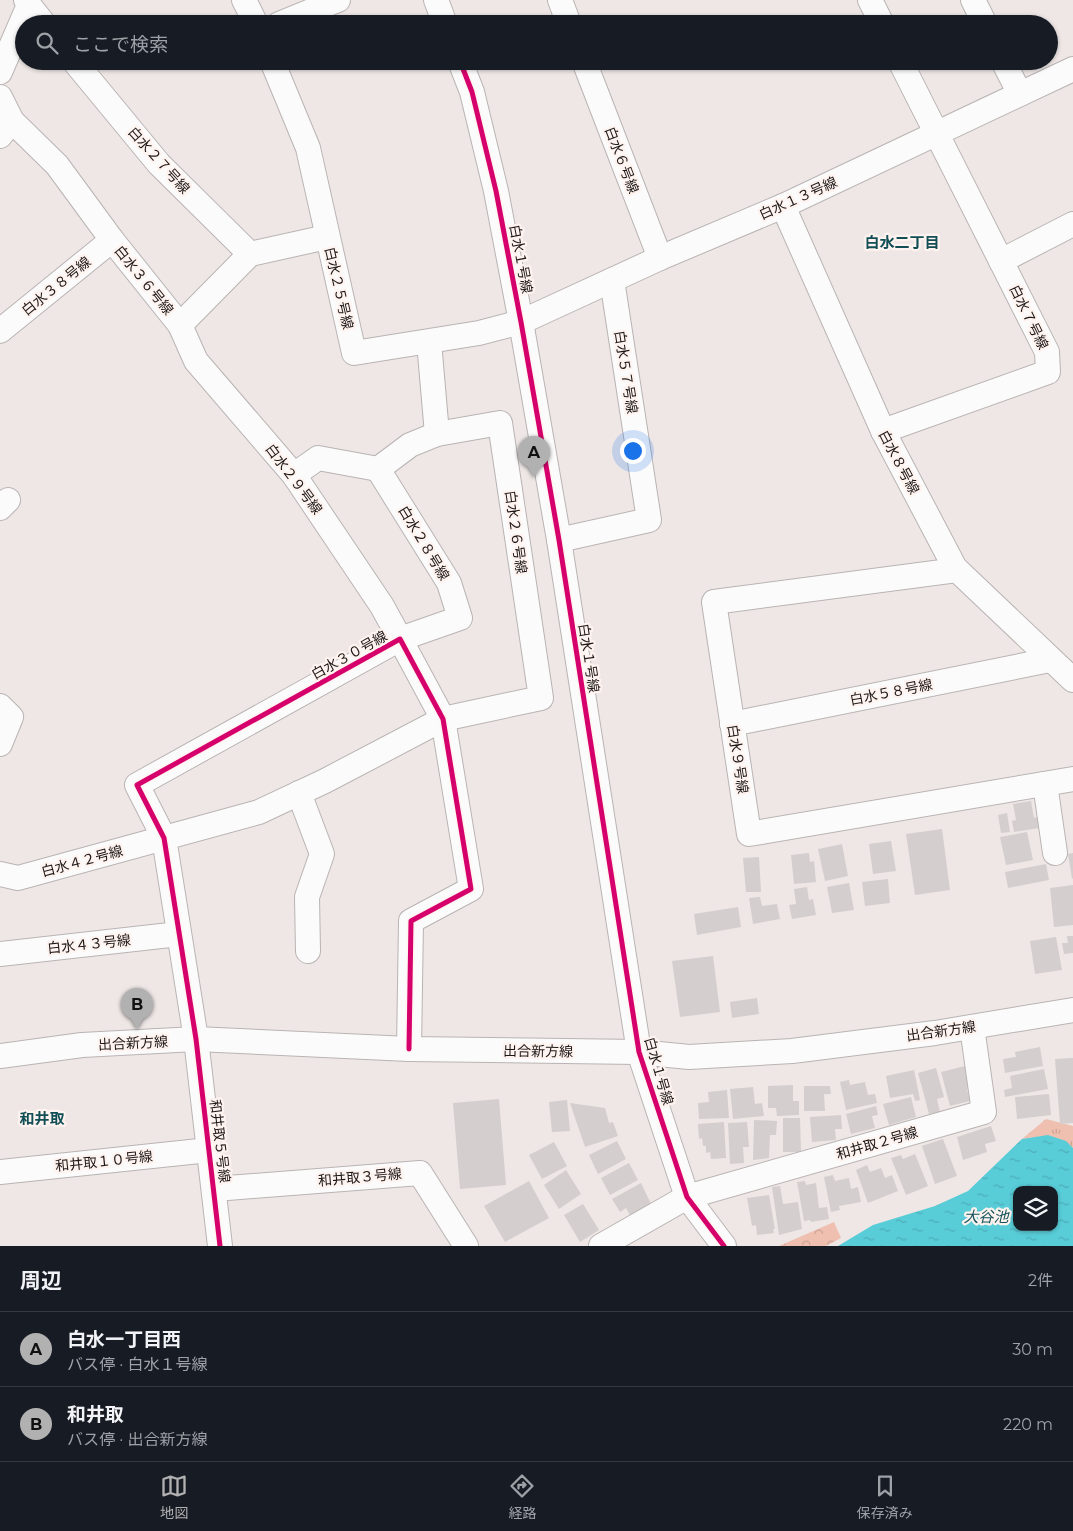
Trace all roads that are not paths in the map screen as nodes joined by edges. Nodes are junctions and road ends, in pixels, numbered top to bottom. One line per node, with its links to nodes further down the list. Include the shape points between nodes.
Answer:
1 (244, 0): 10 (street)
2 (338, 0): 11 (street)
3 (436, 0): 12 (street)
4 (560, 0): 13 (street)
5 (870, 0): 14 (street)
6 (973, 0): 15 (street)
7 (27, 3): 8 (street); 9 (street)
8 (22, 15)
9 (37, 15)
10 (252, 15)
11 (301, 15)
12 (442, 15)
13 (566, 15)
14 (878, 15)
15 (980, 15)
16 (15, 34): 24 (street)
17 (1073, 69): 25 (street, 白水１３号線)
18 (81, 70): 33 (street, 白水２７号線, via 159,164)
19 (276, 70): 31 (street, 白水２５号線, via 308,148)
20 (463, 70): 37 (street, 白水１号線, via 472,92 496,191)
21 (587, 70): 34 (street, 白水６号線)
22 (904, 70): 28 (street, 白水７号線)
23 (1008, 70): 25 (street)
24 (0, 72)
25 (1020, 94): 28 (street, 白水１３号線)
26 (0, 97): 27 (street, 白水３６号線)
27 (6, 128): 32 (street, 白水３６号線, via 57,165)
28 (935, 135): 29 (street, 白水１３号線); 35 (street, 白水７号線)
29 (783, 206): 34 (street, 白水１３号線); 41 (street, 白水８号線)
30 (1073, 224): 35 (street)
31 (327, 237): 33 (street); 40 (street, 白水２５号線, via 354,353)
32 (112, 240): 38 (street, 白水３６号線); 39 (street, 白水３８号線)
33 (250, 254): 38 (street, 白水３６号線)
34 (660, 258): 36 (street, 白水１３号線)
35 (1001, 261): 41 (street, 白水７号線, via 1047,352 1048,372)
36 (612, 280): 37 (street, 白水１３号線); 45 (street, 白水５７号線, via 649,520)
37 (521, 322): 40 (street, 白水２５号線); 45 (street, 白水１号線)
38 (180, 325): 44 (street, 白水２９号線, via 196,361)
39 (0, 331)
40 (429, 342): 42 (street)
41 (882, 431): 46 (street, 白水８号線)
42 (438, 434): 43 (street, via 410,445); 51 (street, 白水２６号線, via 500,422 541,698)
43 (378, 469): 44 (street, via 318,458); 47 (street, 白水２８号線, via 448,583 460,618)
44 (294, 475): 47 (street, 白水２９号線, via 382,606)
45 (559, 540): 67 (street, 白水１号線)
46 (957, 570): 48 (street, 白水８号線); 52 (street, 白水９号線, via 714,602)
47 (400, 639): 51 (street, 白水３０号線); 57 (street, 白水３０号線, via 137,785)
48 (1050, 660): 49 (street, 白水８号線); 52 (street, 白水５８号線)
49 (1073, 680)
50 (0, 706): 53 (street, via 11,717)
51 (443, 718): 56 (street, 白水４２号線); 66 (street, 白水３０号線, via 471,889 411,921)
52 (732, 724): 55 (street, 白水９号線, via 749,834)
53 (0, 744)
54 (1073, 779): 55 (street, 白水９号線)
55 (1045, 784): 58 (street)
56 (299, 793): 57 (street, 白水４２号線, via 259,812); 61 (street, via 322,854 307,897)
57 (164, 838): 59 (street, 白水４２号線, via 18,878); 60 (street, 白水３０号線)
58 (1055, 853)
59 (0, 874)
60 (179, 934): 62 (street, 白水４３号線); 65 (street, 白水３０号線)
61 (308, 951)
62 (0, 954)
63 (1073, 1010): 64 (street, 出合新方線)
64 (972, 1027): 67 (street, 出合新方線, via 773,1053 689,1058); 72 (street, 和井取２号線, via 984,1112)
65 (196, 1039): 66 (street, 出合新方線); 68 (street, 出合新方線, via 82,1045); 69 (street, 和井取５号線)
66 (409, 1049): 67 (street, 出合新方線)
67 (639, 1052): 72 (street, 白水１号線)
68 (0, 1056)
69 (209, 1150): 70 (street, 和井取１０号線); 71 (street, 和井取５号線)
70 (0, 1172)
71 (214, 1189): 73 (street, 和井取５号線); 74 (street, 和井取３号線, via 420,1172)
72 (687, 1197): 75 (street); 76 (street, 白水１号線)
73 (220, 1246)
74 (466, 1246)
75 (601, 1246)
76 (724, 1246)

